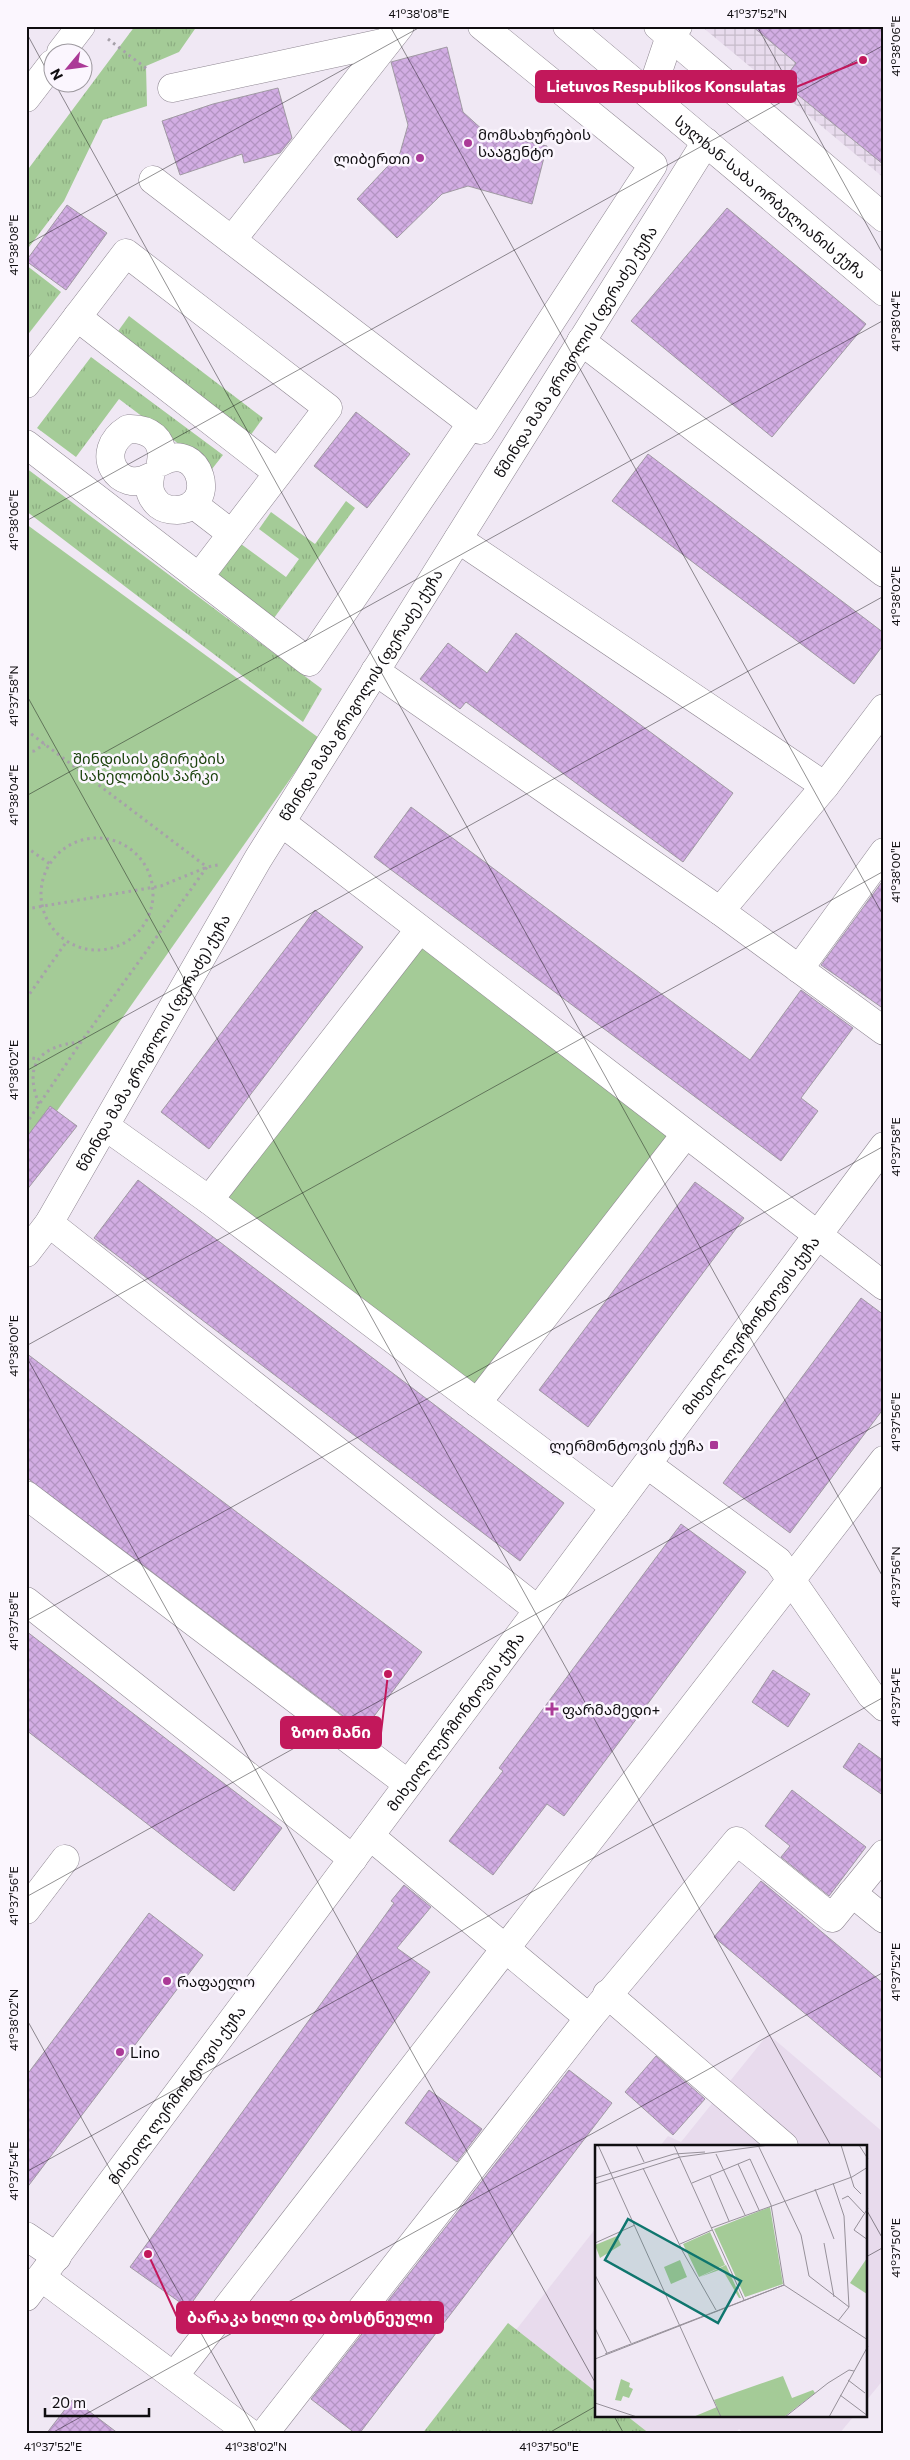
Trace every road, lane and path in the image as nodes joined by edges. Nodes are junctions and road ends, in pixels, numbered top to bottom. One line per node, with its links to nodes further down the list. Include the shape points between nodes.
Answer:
1 (81, 26): 7 (street)
2 (482, 26): 20 (street, via 653,165 480,430)
3 (567, 26): 10 (street, სულხან-საბა ორბელიანის ქუჩა)
4 (669, 30): 10 (street); 14 (street)
5 (393, 34): 9 (street); 15 (street)
6 (106, 38): 9 (path)
7 (69, 42)
8 (42, 77): 11 (street)
9 (172, 88)
10 (650, 95): 12 (street, სულხან-საბა ორბელიანის ქუჩა)
11 (26, 98)
12 (706, 142): 16 (street, სულხან-საბა ორბელიანის ქუჩა); 18 (street, წმინდა მამა გრიგოლის (ფერაძე) ქუჩა)
13 (153, 180): 15 (street)
14 (881, 211)
15 (232, 240): 20 (street)
16 (884, 292)
17 (77, 317): 19 (street); 22 (street); 22 (street, via 126,253 328,408)
18 (581, 341): 25 (street, წმინდა მამა გრიგოლის (ფერაძე) ქუჩა); 26 (street)
19 (26, 384)
20 (471, 424): 27 (street, via 309,662)
21 (26, 444): 27 (street)
22 (278, 474): 24 (street)
23 (193, 504): 23 (street, via 183,510 171,510 160,506 152,497 149,485 156,469 167,458 180,457 199,470 200,494); 24 (street)
24 (232, 534): 27 (street)
25 (458, 539): 28 (street, წმინდა მამა გრიგოლის (ფერაძე) ქუჩა); 33 (street)
26 (884, 573)
27 (199, 577)
28 (375, 671): 34 (street, წმინდა მამა გრიგოლის (ფერაძე) ქუჩა); 43 (street)
29 (884, 708): 33 (street)
30 (26, 730): 31 (path)
31 (45, 744): 32 (path); 39 (path)
32 (26, 752)
33 (825, 786): 43 (street)
34 (281, 822): 37 (street, წმინდა მამა გრიგოლის (ფერაძე) ქუჩა); 44 (street)
35 (26, 847): 38 (path)
36 (884, 852): 46 (street)
37 (258, 859): 39 (path); 54 (street, წმინდა მამა გრიგოლის (ფერაძე) ქუჩა)
38 (50, 864): 40 (path, via 63,849 78,840 113,839 130,847 143,861 152,879); 41 (path, via 43,878)
39 (207, 867): 40 (path); 49 (path)
40 (152, 888): 41 (path); 45 (path, via 154,898 149,917 139,933 122,944 104,950 85,949)
41 (43, 906): 42 (path); 45 (path, via 53,929)
42 (26, 909)
43 (720, 911): 46 (street)
44 (419, 930): 55 (street); 57 (street)
45 (67, 941): 47 (path)
46 (799, 969): 48 (street)
47 (26, 999)
48 (884, 1030)
49 (80, 1042): 51 (path, via 53,1047); 52 (path)
50 (26, 1057): 51 (path)
51 (38, 1059): 52 (path, via 32,1078)
52 (40, 1104): 53 (path)
53 (26, 1124)
54 (104, 1126): 57 (street); 58 (street, წმინდა მამა გრიგოლის (ფერაძე) ქუჩა)
55 (685, 1135): 59 (street); 62 (street)
56 (884, 1146): 59 (street, მიხეილ ლერმონტოვის ქუჩა)
57 (209, 1200): 62 (street)
58 (49, 1223): 60 (street, წმინდა მამა გრიგოლის (ფერაძე) ქუჩა); 69 (street)
59 (817, 1236): 61 (street); 64 (street, მიხეილ ლერმონტოვის ქუჩა)
60 (26, 1253)
61 (884, 1286)
62 (478, 1403): 66 (street)
63 (884, 1460): 67 (street)
64 (648, 1465): 66 (street, მიხეილ ლერმონტოვის ქუჩა); 67 (street, via 778,1560)
65 (26, 1495): 71 (street)
66 (615, 1508): 69 (street, მიხეილ ლერმონტოვის ქუჩა)
67 (792, 1579): 70 (street, via 871,1695); 79 (street)
68 (26, 1601): 75 (street)
69 (538, 1610): 71 (street, მიხეილ ლერმონტოვის ქუჩა)
70 (884, 1707)
71 (408, 1784): 72 (street, მიხეილ ლერმონტოვის ქუჩა)
72 (370, 1836): 75 (street, მიხეილ ლერმონტოვის ქუჩა); 79 (street)
73 (884, 1854): 76 (street)
74 (64, 1859): 77 (street)
75 (353, 1859): 84 (street, მიხეილ ლერმონტოვის ქუჩა)
76 (852, 1893): 78 (street); 80 (street, via 832,1918 737,1841)
77 (26, 1910)
78 (884, 1919)
79 (506, 1949): 81 (street); 85 (street)
80 (607, 1994): 81 (street); 82 (street)
81 (589, 2018): 87 (street)
82 (783, 2145)
83 (26, 2236): 84 (street)
84 (41, 2277): 85 (street)
85 (174, 2376): 86 (street)
86 (251, 2434)
87 (264, 2434)

